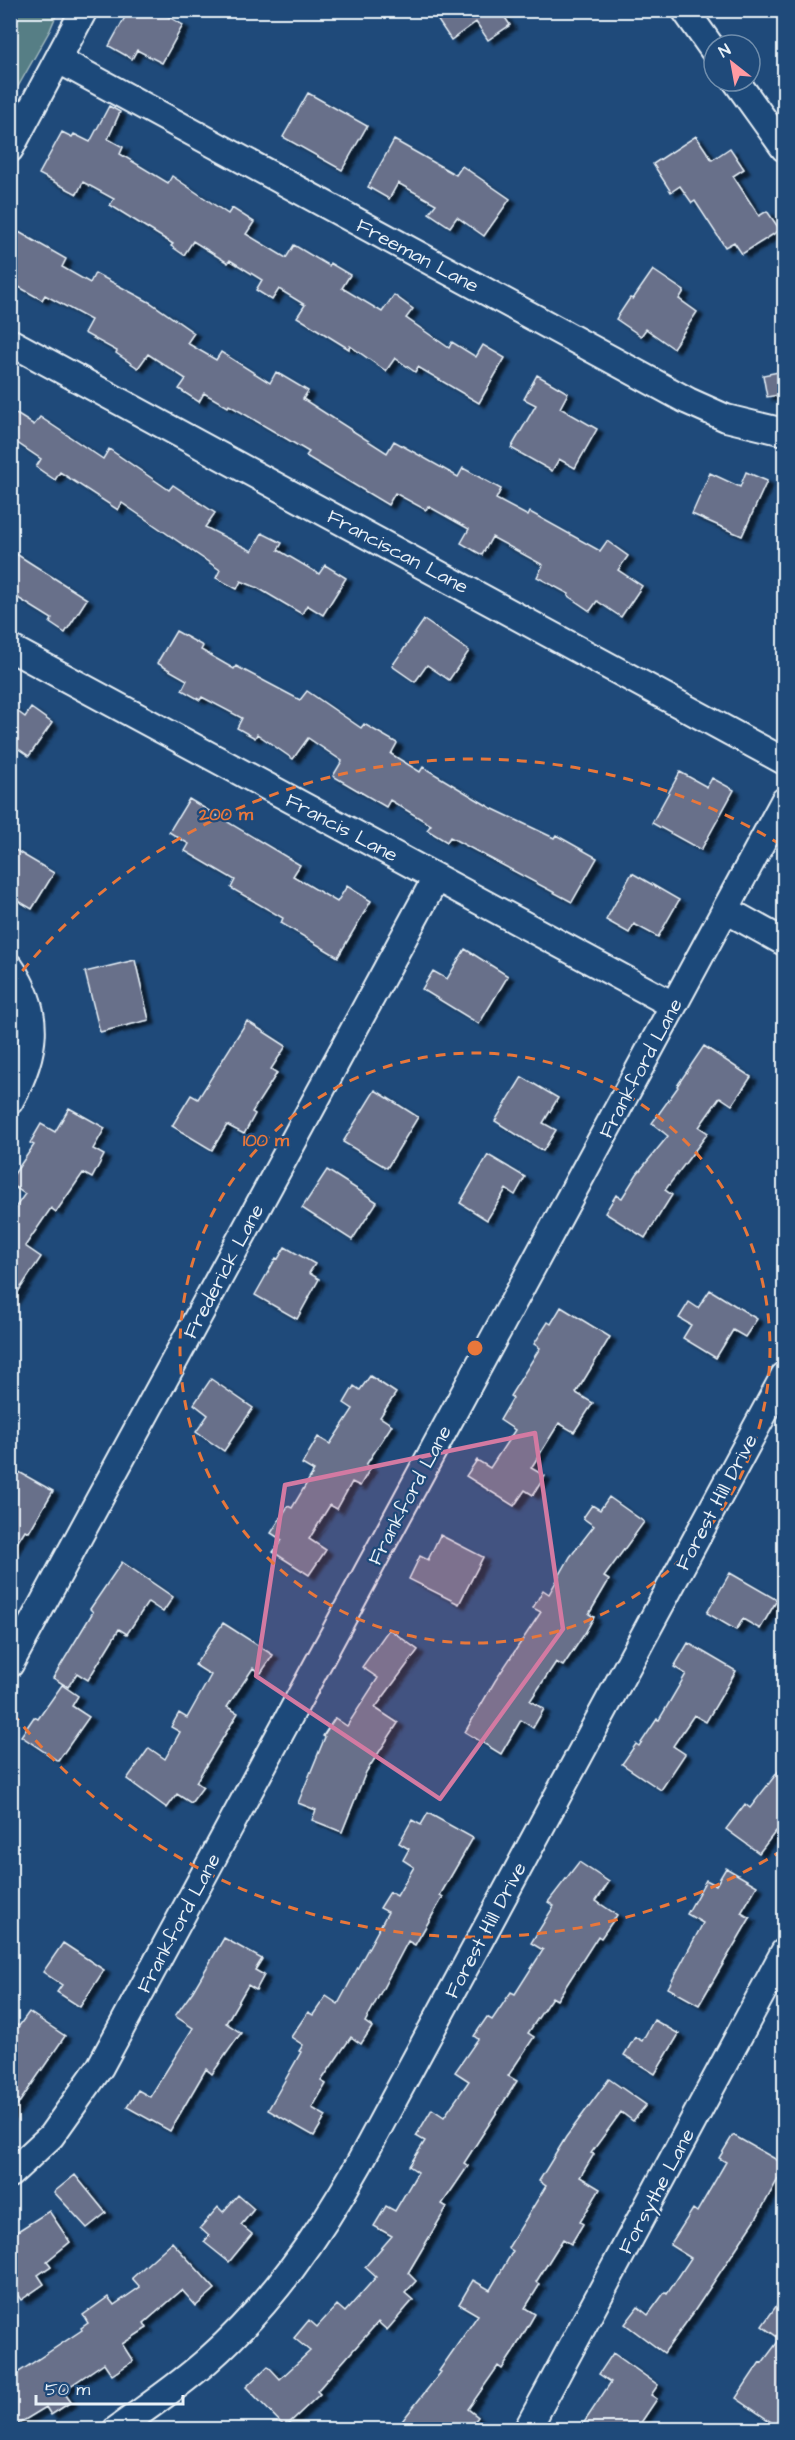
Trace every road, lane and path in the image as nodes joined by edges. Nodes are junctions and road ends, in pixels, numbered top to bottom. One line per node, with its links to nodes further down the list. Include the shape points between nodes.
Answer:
1 (84, 10): 4 (street)
2 (685, 10): 3 (street)
3 (702, 34)
4 (59, 60): 7 (street); 9 (street, Freeman Lane, via 688,401 726,418)
5 (745, 93): 6 (street)
6 (784, 148)
7 (10, 149)
8 (10, 342): 11 (street, Franciscan Lane)
9 (784, 432)
10 (10, 648): 13 (street, Francis Lane)
11 (784, 761)
12 (784, 801): 14 (street, Frankford Lane)
13 (436, 878): 17 (street, Francis Lane); 20 (street, Frederick Lane)
14 (726, 910): 15 (street); 17 (street, Frankford Lane)
15 (784, 942)
16 (10, 967): 18 (street, via 30,1008 32,1041 26,1071)
17 (673, 1005): 22 (street, Frankford Lane, via 100,2067 51,2136)
18 (10, 1101)
19 (784, 1376): 23 (street, Forest Hill Drive, via 359,2164 316,2236 275,2291 222,2347 186,2379)
20 (10, 1664)
21 (784, 1952): 24 (street, Forsythe Lane)
22 (10, 2174)
23 (116, 2430)
24 (527, 2430)

